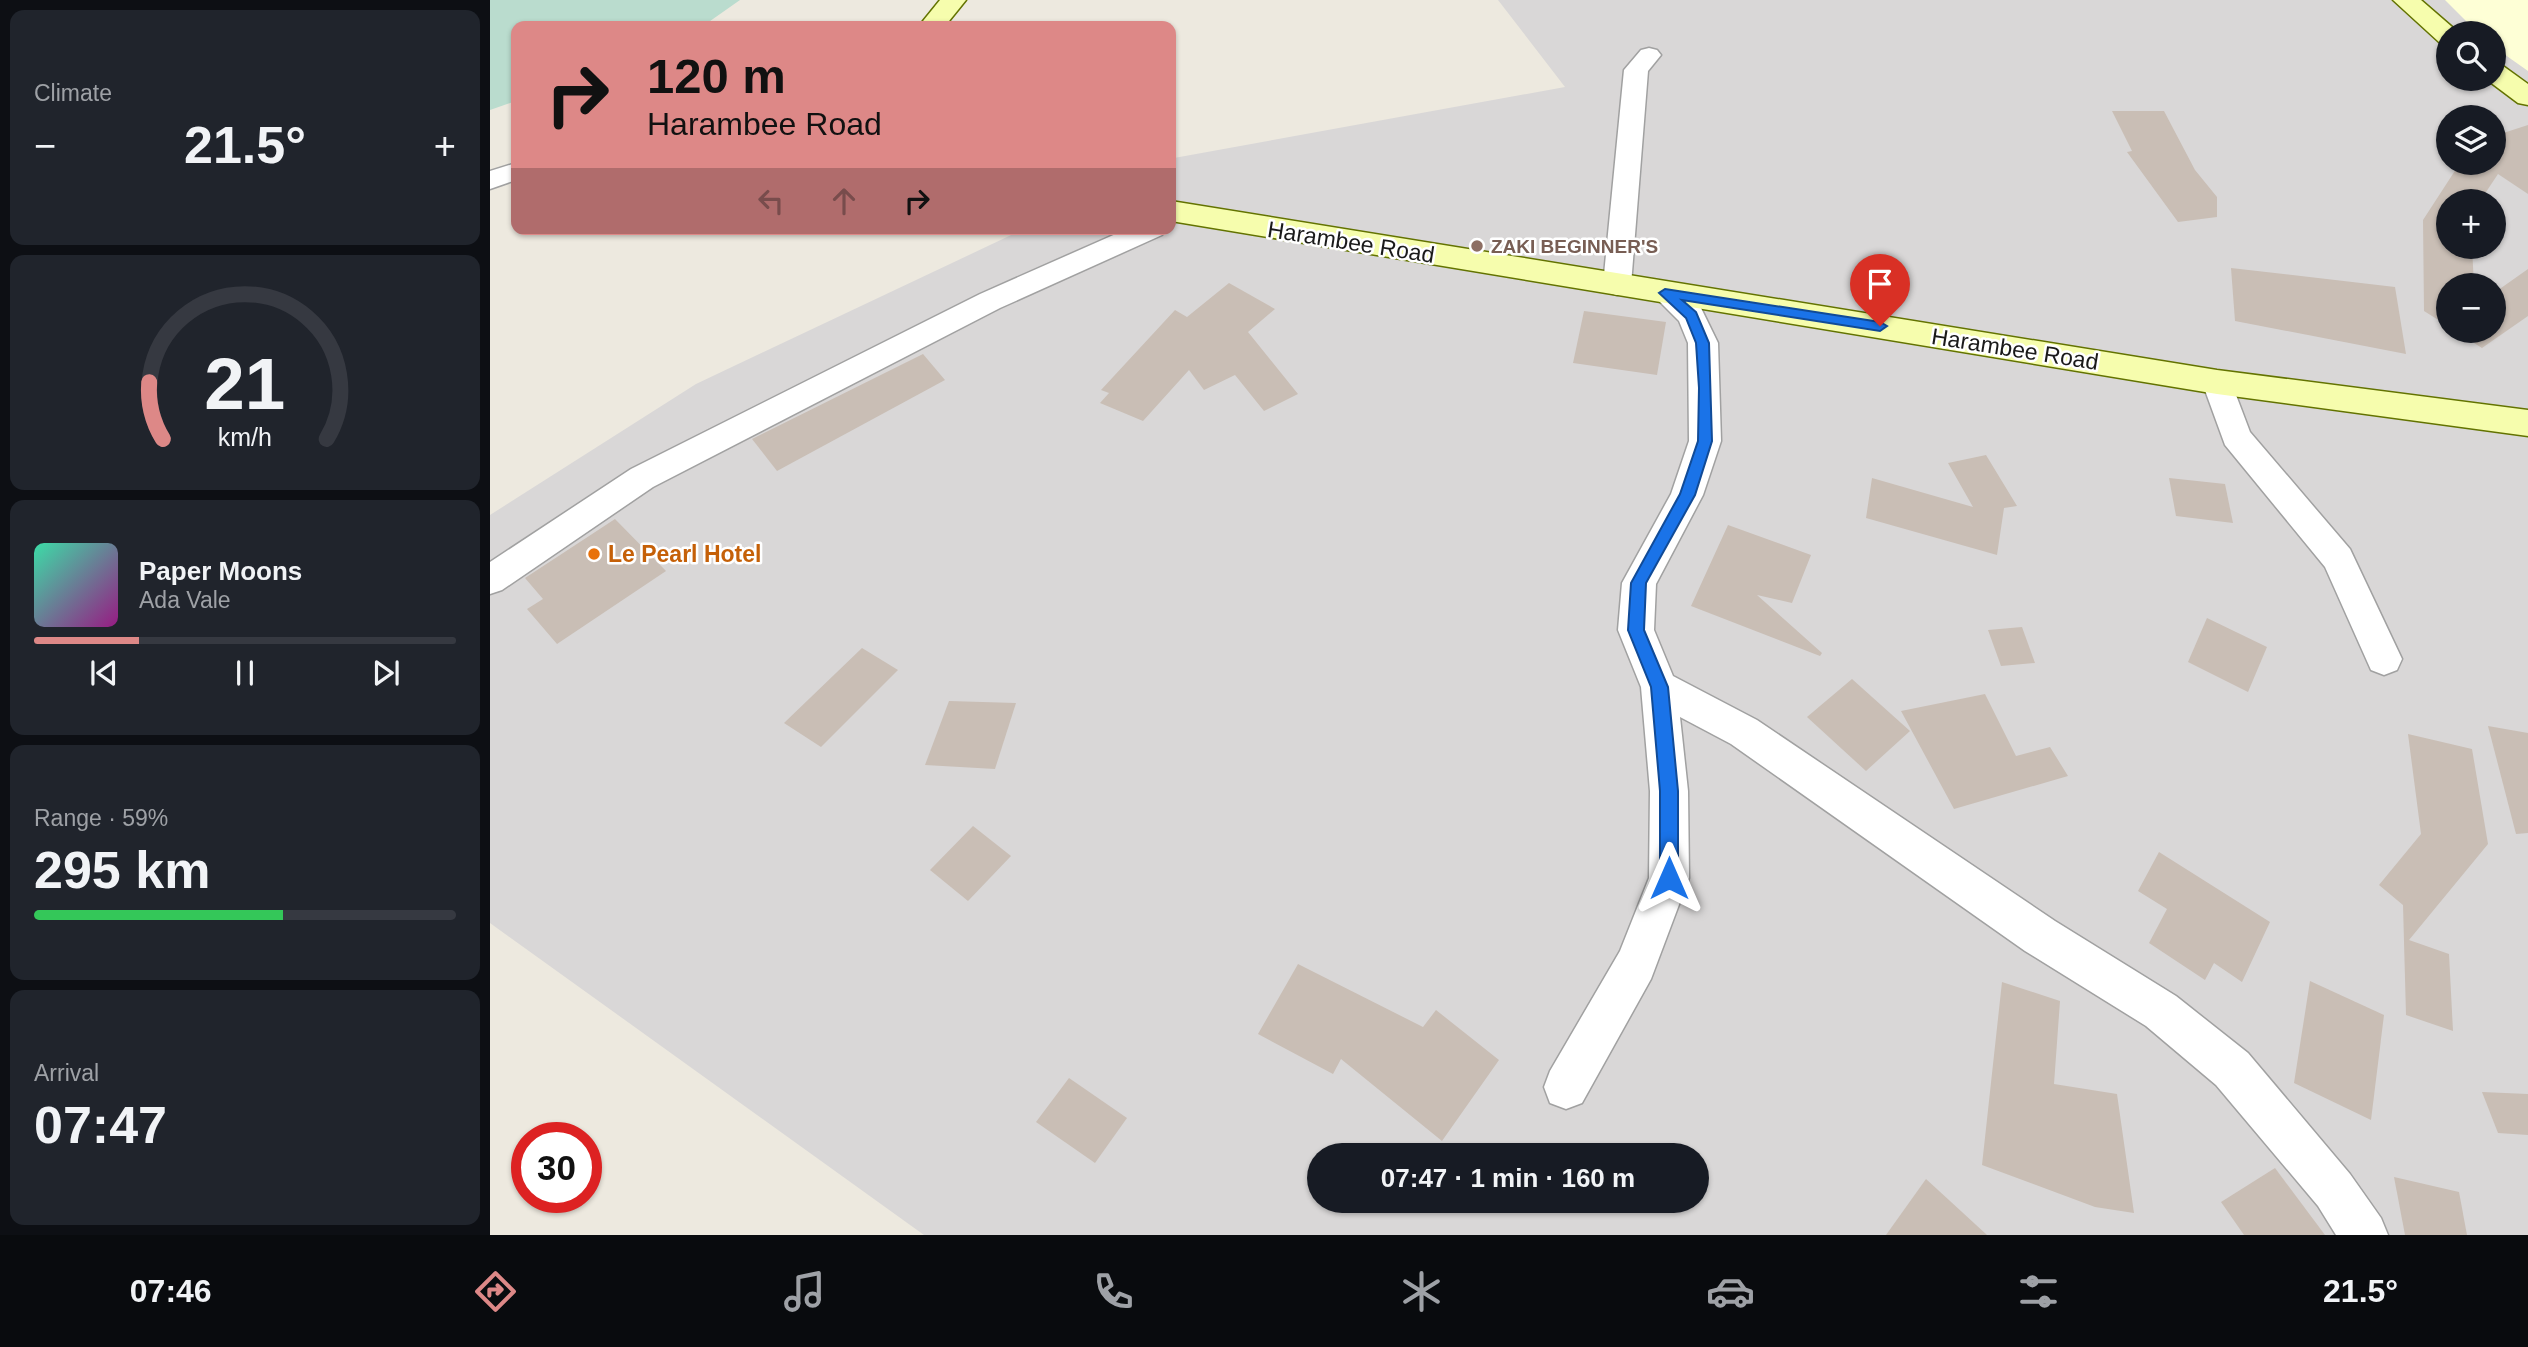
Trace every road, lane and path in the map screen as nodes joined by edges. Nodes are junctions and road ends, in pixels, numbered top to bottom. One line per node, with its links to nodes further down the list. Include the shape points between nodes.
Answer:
1 (953, 0): 3 (main road)
2 (2406, 0): 4 (main road)
3 (934, 21)
4 (2436, 26)
5 (1648, 55): 12 (street, via 1636,70)
6 (2506, 81): 7 (main road)
7 (2528, 97)
8 (511, 174): 9 (street)
9 (490, 181)
10 (1176, 215): 12 (main road, Harambee Road)
11 (1138, 235): 16 (street, via 990,301 642,478)
12 (1617, 285): 13 (main road, Harambee Road)
13 (1665, 293): 14 (main road, Harambee Road); 18 (street, via 1691,315 1703,343 1705,441 1687,495 1639,583 1636,630)
14 (2217, 382): 15 (main road, Harambee Road); 17 (street, via 2236,437 2338,559)
15 (2528, 423)
16 (490, 580)
17 (2384, 659)
18 (1659, 687): 19 (street, via 1669,791 1669,878 1636,964); 20 (street, via 1744,732 2039,936 2161,1011 2232,1069 2334,1191)
19 (1566, 1087)
20 (2364, 1235)

